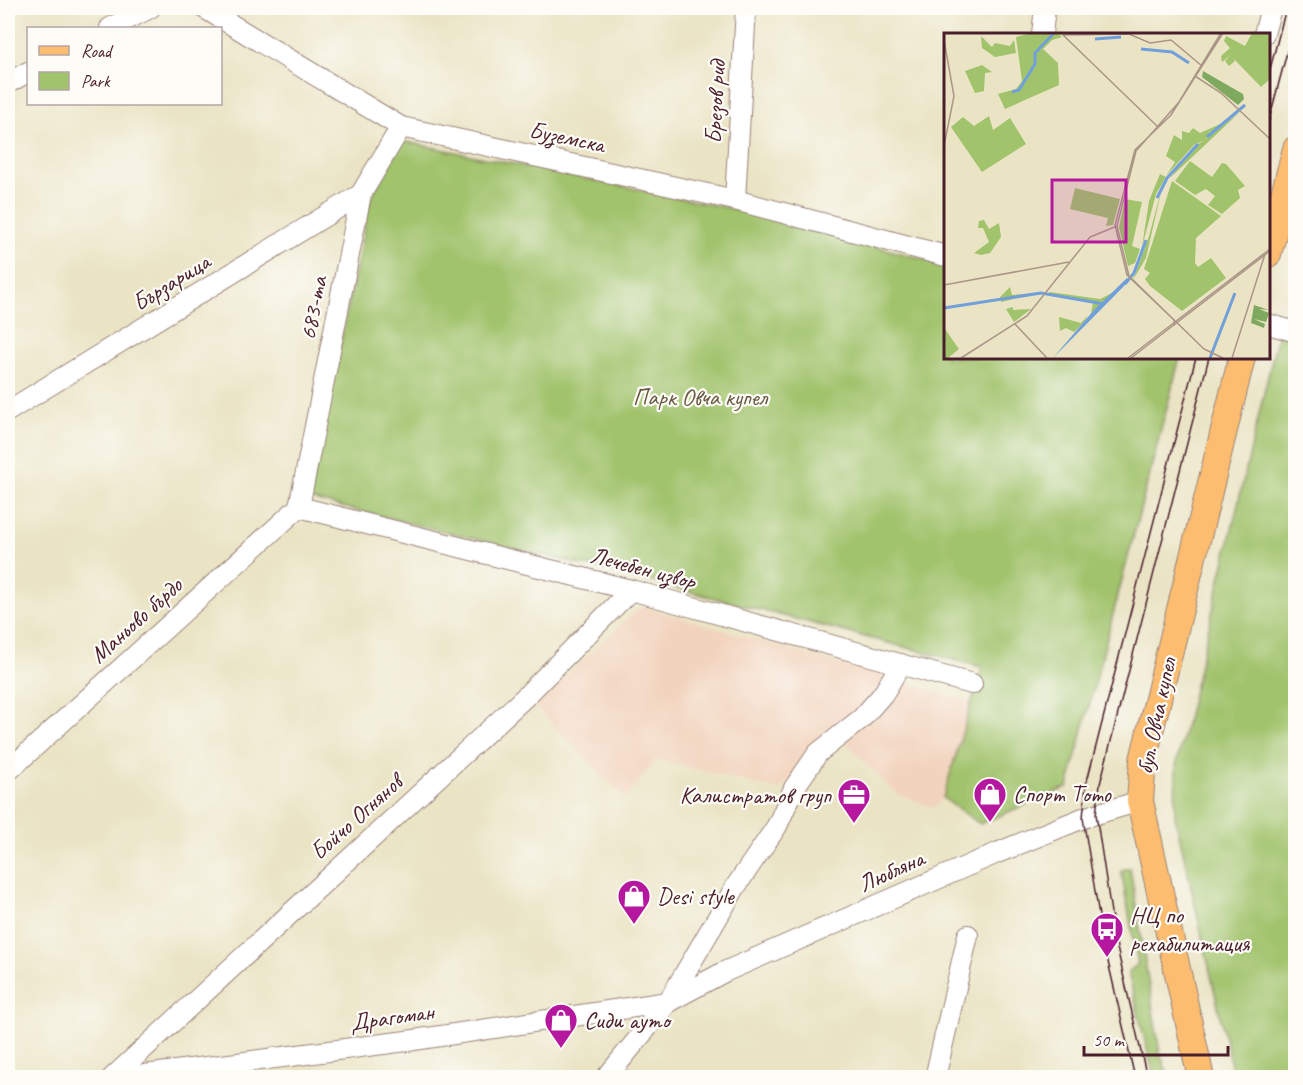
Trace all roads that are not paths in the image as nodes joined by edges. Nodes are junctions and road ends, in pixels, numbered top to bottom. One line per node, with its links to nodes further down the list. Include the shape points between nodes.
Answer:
1 (150, 8): 6 (street)
2 (204, 8): 11 (street, Буземска)
3 (746, 8): 14 (street, Брезов рид)
4 (1045, 8): 7 (street)
5 (1272, 8): 8 (street)
6 (112, 27)
7 (1042, 33)
8 (1264, 33)
9 (27, 73): 10 (street)
10 (8, 83)
11 (401, 127): 13 (street, 683-та); 14 (street, Буземска)
12 (1296, 149): 15 (main road)
13 (362, 194): 20 (street, Бързарица); 21 (street, 683-та)
14 (735, 200): 16 (street, Буземска)
15 (1270, 250)
16 (944, 255)
17 (1270, 324): 18 (street)
18 (1296, 332)
19 (1242, 358): 26 (main road, бул. Овча купел, via 1143,760)
20 (8, 411)
21 (299, 507): 22 (street, Лечебен извор); 25 (street, Маньово бърдо)
22 (631, 590): 23 (street, Лечебен извор); 29 (street, Бойчо Огнянов, via 524,698)
23 (901, 664): 24 (street, Лечебен извор); 28 (street, Любляна, via 884,693 862,718 818,753)
24 (972, 684)
25 (8, 771)
26 (1140, 801): 28 (street, Любляна, via 1083,818 997,853 724,972); 33 (main road, бул. Овча купел)
27 (969, 935): 32 (street)
28 (668, 1002): 30 (street, Драгоман, via 414,1040); 31 (street, Любляна)
29 (112, 1077)
30 (121, 1077)
31 (606, 1077)
32 (935, 1077)
33 (1201, 1077)

